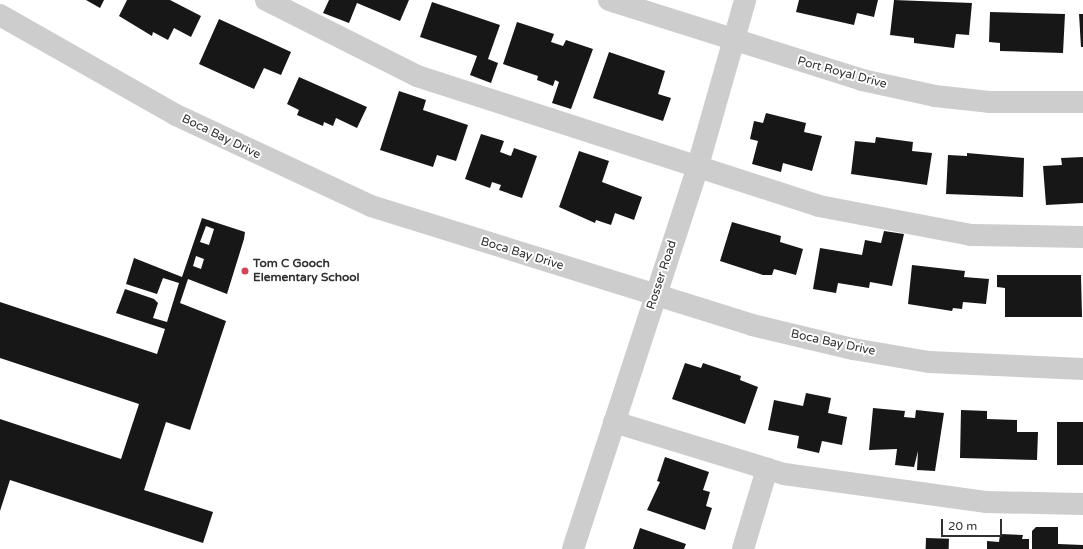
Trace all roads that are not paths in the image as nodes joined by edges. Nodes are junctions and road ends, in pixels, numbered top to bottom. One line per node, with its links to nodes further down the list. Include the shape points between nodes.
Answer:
1 (266, 0): 7 (street, via 417,76)
2 (609, 0): 5 (street, Port Royal Drive)
3 (745, 0): 5 (street, Rosser Road)
4 (0, 15): 9 (street, Boca Bay Drive, via 176,115 371,206)
5 (733, 41): 6 (street, Port Royal Drive, via 862,80 935,96 989,102); 7 (street, Rosser Road)
6 (1083, 102)
7 (697, 169): 8 (street, via 819,206 905,224 971,235); 9 (street, Rosser Road)
8 (1083, 237)
9 (655, 295): 10 (street, Boca Bay Drive, via 760,326 930,362); 11 (street, Rosser Road)
10 (1083, 369)
11 (614, 422): 12 (street); 14 (street, Rosser Road)
12 (767, 469): 13 (street, via 987,502); 15 (street)
13 (1083, 504)
14 (573, 549)
15 (743, 549)

